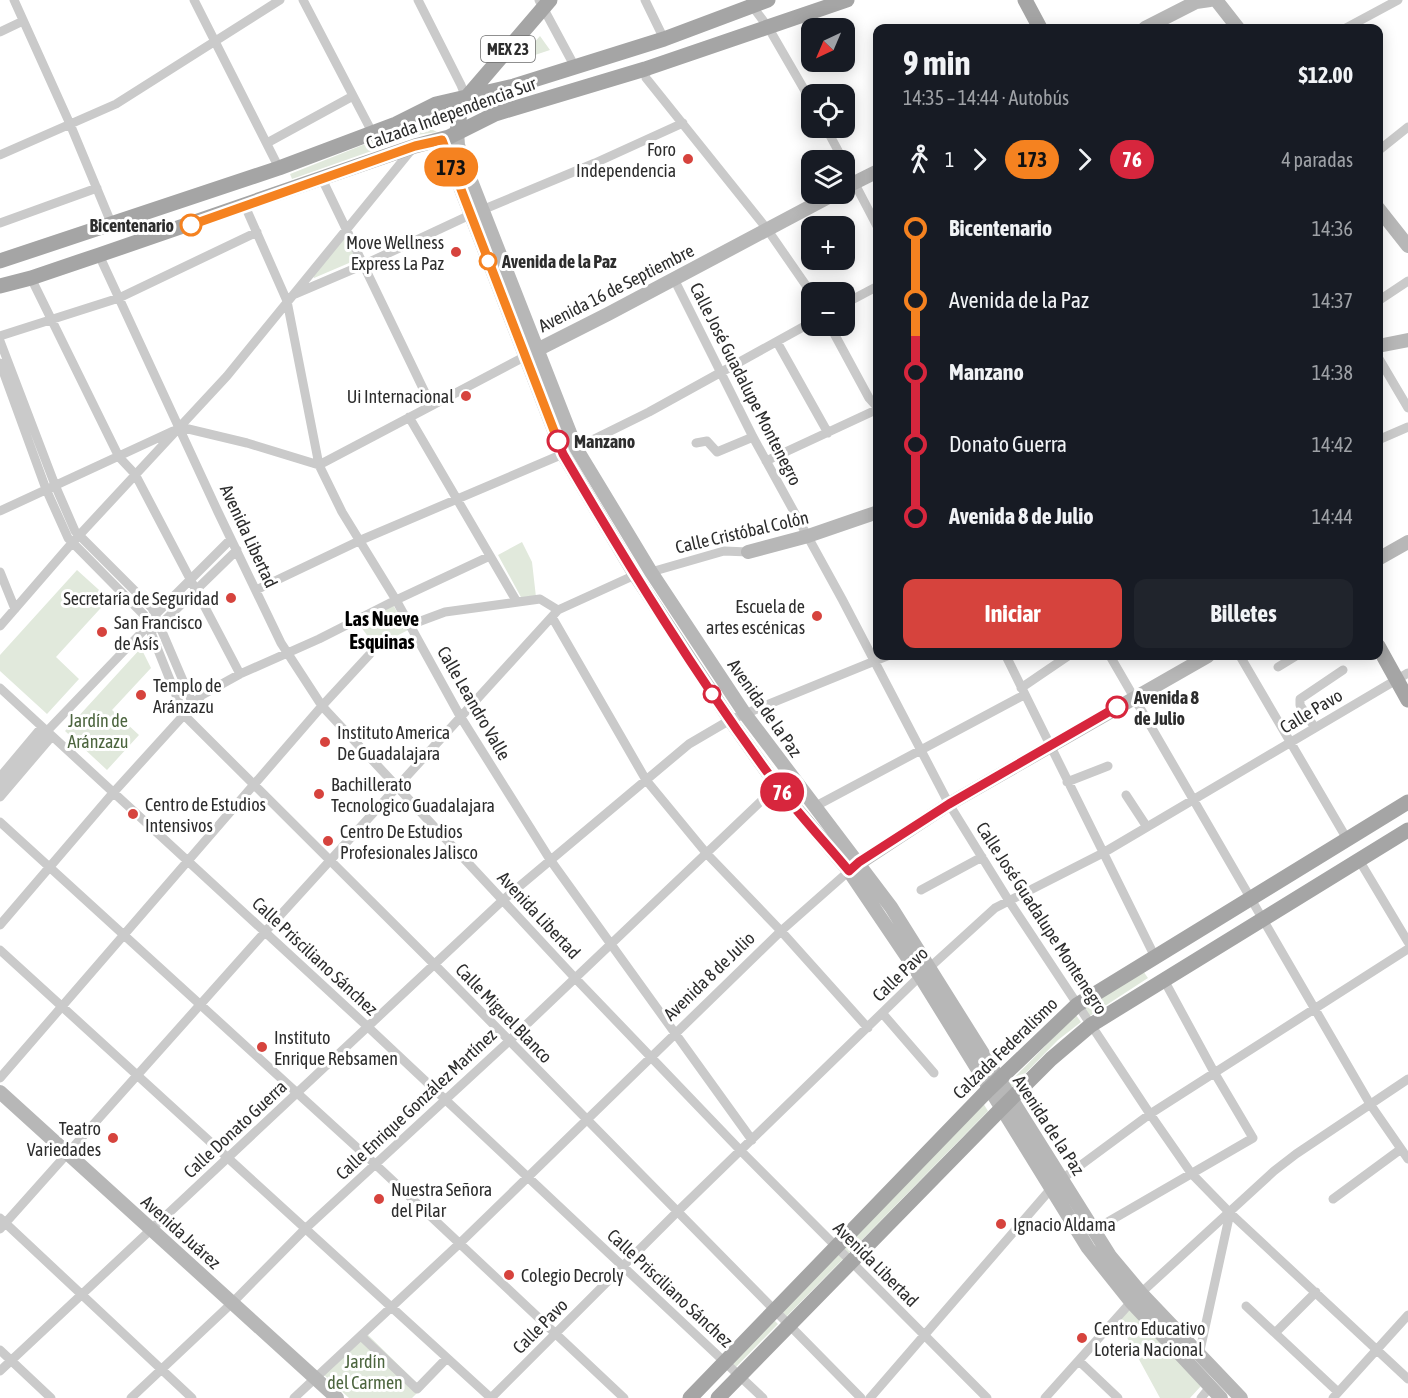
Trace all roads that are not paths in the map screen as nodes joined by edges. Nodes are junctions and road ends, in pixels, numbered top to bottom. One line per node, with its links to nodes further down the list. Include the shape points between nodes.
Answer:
1 (14, 0): 15 (street)
2 (194, 0): 23 (street)
3 (280, 0): 23 (street)
4 (303, 0): 27 (street)
5 (418, 0): 28 (street)
6 (645, 0): 22 (street)
7 (768, 0): 14 (main road, Calzada Independencia Sur)
8 (847, 0): 20 (main road, Calzada Independencia Sur)
9 (1024, 0): 16 (main road)
10 (1216, 0): 18 (street)
11 (1398, 0): 19 (street)
12 (1201, 1): 17 (street)
13 (544, 3): 24 (street); 28 (main road, MEX 23)
14 (751, 3): 20 (street); 22 (main road, Calzada Independencia Sur)
15 (23, 21): 21 (street); 30 (street)
16 (1038, 24)
17 (1153, 24)
18 (1235, 24)
19 (1353, 24)
20 (768, 27): 25 (main road, Calzada Independencia Sur); 26 (street)
21 (0, 32)
22 (664, 39): 24 (main road, Calzada Independencia Sur)
23 (217, 41): 30 (street, via 116,104); 35 (street)
24 (575, 67): 28 (main road, Calzada Independencia Sur)
25 (645, 69): 29 (street, via 646,78); 33 (main road, Calzada Independencia Sur, via 495,114)
26 (801, 84)
27 (353, 96): 32 (street); 35 (street)
28 (466, 98): 32 (main road, Calzada Independencia Sur, via 436,104); 33 (main road)
29 (683, 123): 47 (street); 53 (street)
30 (70, 124): 38 (street); 43 (street)
31 (1408, 127): 37 (street)
32 (372, 132): 39 (main road, Calzada Independencia Sur)
33 (458, 132): 34 (main road, Calzada Independencia Sur); 47 (street, Avenida de la Paz)
34 (442, 140): 36 (main road, Calzada Independencia Sur); 47 (street, Avenida de la Paz)
35 (267, 142): 39 (street)
36 (415, 146): 41 (main road, Calzada Independencia Sur); 52 (street)
37 (1383, 147)
38 (0, 155)
39 (279, 168): 51 (main road, Calzada Independencia Sur)
40 (873, 174): 42 (street)
41 (322, 179): 46 (main road, Calzada Independencia Sur); 52 (street)
42 (855, 183)
43 (98, 188): 50 (street); 51 (street)
44 (855, 194): 49 (street)
45 (815, 204): 53 (street, Avenida 16 de Septiembre)
46 (245, 206): 54 (street, Calle Leandro Valle); 56 (main road, Calzada Independencia Sur)
47 (477, 213): 58 (street); 77 (street, Avenida de la Paz); 78 (street, Avenida de la Paz)
48 (1383, 214): 55 (street)
49 (873, 220)
50 (0, 224)
51 (112, 225): 57 (main road, Calzada Independencia Sur)
52 (346, 229): 58 (street); 66 (street)
53 (767, 229): 60 (street, Avenida 16 de Septiembre); 62 (street)
54 (257, 232): 65 (street); 66 (street, Calle Leandro Valle)
55 (1408, 246)
56 (99, 255): 59 (main road, Calzada Independencia Sur); 65 (street, Avenida Libertad)
57 (0, 261)
58 (363, 265): 66 (street); 83 (street)
59 (31, 278): 63 (main road, Calzada Independencia Sur); 69 (street)
60 (674, 279): 77 (street, Avenida 16 de Septiembre); 81 (street, Calle José Guadalupe Montenegro)
61 (1408, 280): 68 (street)
62 (804, 282)
63 (0, 286)
64 (873, 289): 67 (street)
65 (119, 298): 69 (street); 87 (street, Avenida Libertad)
66 (290, 298): 87 (street, via 228,376); 96 (street, Calle Leandro Valle)
67 (855, 298)
68 (1383, 298)
69 (50, 320): 71 (street); 94 (street)
70 (801, 328): 75 (street)
71 (0, 336)
72 (835, 336): 82 (street)
73 (1408, 340): 76 (street)
74 (0, 341): 98 (street)
75 (777, 342): 81 (street); 89 (street)
76 (1383, 345)
77 (537, 349): 78 (street, Avenida 16 de Septiembre); 93 (street, Avenida de la Paz)
78 (524, 357): 83 (street, Avenida 16 de Septiembre); 93 (street, Avenida de la Paz)
79 (0, 363): 98 (street)
80 (1383, 366): 84 (street)
81 (720, 372): 90 (street, Calle José Guadalupe Montenegro); 93 (street)
82 (873, 403)
83 (431, 405): 86 (street, Avenida 16 de Septiembre)
84 (1408, 408)
85 (873, 411): 89 (street)
86 (409, 417): 96 (street, Avenida 16 de Septiembre); 99 (street)
87 (180, 427): 94 (street); 96 (street, via 247,442); 97 (street); 104 (street, Avenida Libertad)
88 (1408, 427): 91 (street)
89 (828, 433): 95 (street)
90 (753, 437): 92 (street, via 717,452 708,441); 95 (street, Calle José Guadalupe Montenegro)
91 (1383, 438)
92 (696, 443)
93 (569, 451): 99 (street); 113 (street, Avenida de la Paz); 114 (street, Avenida de la Paz)
94 (119, 457): 97 (street); 98 (street)
95 (766, 461): 103 (street, Calle José Guadalupe Montenegro)
96 (319, 465): 105 (street, Calle Leandro Valle)
97 (135, 474): 102 (street); 115 (street)
98 (51, 487): 100 (street); 102 (street); 107 (street, Calle Miguel Blanco)
99 (457, 500): 105 (street); 110 (street)
100 (0, 511)
101 (873, 514): 103 (street, Calle Cristóbal Colón)
102 (79, 535): 107 (street); 122 (street)
103 (808, 536): 109 (street, Calle Cristóbal Colón); 130 (street, Calle José Guadalupe Montenegro)
104 (231, 540): 108 (street, Avenida Libertad); 115 (street)
105 (361, 540): 117 (street); 118 (street, Calle Leandro Valle)
106 (1408, 542): 111 (street)
107 (72, 543): 120 (street); 126 (street, Calle Miguel Blanco, via 144,615)
108 (237, 550): 116 (street); 117 (street, Avenida Libertad)
109 (748, 552): 113 (street, Calle Cristóbal Colón, via 724,551)
110 (490, 556): 118 (street); 119 (street)
111 (1383, 556)
112 (0, 572): 120 (street)
113 (651, 572): 114 (street, Calle Cristóbal Colón); 148 (street, Avenida de la Paz)
114 (634, 575): 121 (street, Calle Cristóbal Colón); 151 (street, Avenida de la Paz)
115 (192, 579): 116 (street); 122 (street)
116 (197, 588): 123 (street); 140 (street)
117 (256, 590): 128 (street, Avenida Libertad)
118 (396, 600): 124 (street, Calle Leandro Valle); 128 (street)
119 (517, 602): 121 (street, via 540,599); 124 (street, via 445,612)
120 (15, 609): 125 (street)
121 (555, 614): 150 (street); 159 (street)
122 (155, 615): 123 (street); 126 (street)
123 (160, 625): 126 (street); 146 (street)
124 (410, 625): 150 (street, Calle Leandro Valle)
125 (0, 626)
126 (147, 629): 149 (street, Calle Miguel Blanco); 153 (street)
127 (1383, 652): 141 (main road)
128 (287, 654): 140 (street); 147 (street, Avenida Libertad)
129 (370, 654): 147 (street)
130 (873, 659)
131 (1008, 660): 143 (street)
132 (1063, 660): 143 (street)
133 (1112, 660): 144 (street)
134 (1201, 660): 144 (street, Avenida 8 de Julio)
135 (1242, 660): 154 (street)
136 (1289, 660): 138 (street)
137 (874, 661): 148 (street); 156 (street, Calle José Guadalupe Montenegro)
138 (1278, 667)
139 (1344, 670): 152 (street, via 1299,699)
140 (240, 674): 146 (street)
141 (1402, 676): 145 (main road); 152 (street, Calle Pavo)
142 (0, 687): 153 (street, Calle Prisciliano Sánchez)
143 (1023, 691): 155 (street); 156 (street)
144 (1134, 698): 155 (street, Avenida 8 de Julio); 168 (street)
145 (1408, 700)
146 (193, 704): 149 (street)
147 (322, 706): 161 (street); 164 (street, Avenida Libertad)
148 (745, 714): 151 (street, Calle Donato Guerra); 171 (street, Avenida de la Paz)
149 (184, 715): 161 (street, Calle Miguel Blanco); 165 (street)
150 (460, 716): 164 (street); 182 (street, Calle Leandro Valle)
151 (730, 720): 159 (street, Calle Donato Guerra, via 689,744); 162 (street, Avenida de la Paz)
152 (1315, 728): 154 (street, Calle Pavo)
153 (47, 731): 158 (street); 163 (street); 165 (street, Calle Prisciliano Sánchez); 167 (street)
154 (1291, 742): 168 (street, Calle Pavo); 175 (street)
155 (1050, 746): 160 (street); 170 (street, Avenida 8 de Julio)
156 (921, 752): 170 (street, Calle José Guadalupe Montenegro); 171 (street)
157 (1108, 766): 160 (street)
158 (0, 777)
159 (646, 780): 177 (street); 182 (street, Calle Donato Guerra)
160 (1068, 782): 176 (street)
161 (254, 785): 180 (street); 181 (street, Calle Miguel Blanco)
162 (777, 786): 177 (street, Calle Enrique González Martínez); 184 (street, Avenida de la Paz)
163 (0, 787)
164 (398, 787): 181 (street); 187 (street, Avenida Libertad)
165 (113, 793): 180 (street, Calle Prisciliano Sánchez); 183 (street)
166 (1126, 795): 173 (street)
167 (0, 797)
168 (1192, 800): 173 (street, Calle Pavo); 186 (street)
169 (1408, 802): 175 (main road, Calzada Federalismo)
170 (949, 804): 178 (street, Calle José Guadalupe Montenegro); 184 (street, Avenida 8 de Julio)
171 (814, 807): 184 (street, Avenida de la Paz)
172 (0, 822): 183 (street)
173 (1147, 827): 176 (street, Calle Pavo)
174 (1408, 830): 179 (main road, Calzada Federalismo)
175 (1347, 839): 186 (main road, Calzada Federalismo)
176 (1103, 853): 188 (street, Calle Pavo); 198 (street)
177 (707, 854): 191 (street); 195 (street, Calle Enrique González Martínez)
178 (982, 857): 185 (street); 188 (street, Calle José Guadalupe Montenegro)
179 (1359, 860): 189 (main road, Calzada Federalismo); 194 (street)
180 (188, 861): 192 (street, Calle Prisciliano Sánchez); 193 (street)
181 (330, 861): 192 (street); 199 (street, Calle Miguel Blanco)
182 (551, 861): 187 (street, Calle Donato Guerra); 195 (street, Calle Leandro Valle)
183 (51, 867): 190 (street); 193 (street)
184 (854, 867): 191 (street, Avenida 8 de Julio); 200 (street, Avenida de la Paz, via 891,907)
185 (921, 890)
186 (1250, 899): 189 (street); 198 (main road, Calzada Federalismo)
187 (503, 900): 199 (street, Calle Donato Guerra); 201 (street, Avenida Libertad)
188 (1009, 901): 200 (street, Calle Pavo, via 989,913); 205 (street, Calle José Guadalupe Montenegro)
189 (1263, 920): 202 (main road, Calzada Federalismo); 206 (street)
190 (0, 925)
191 (781, 931): 210 (street); 211 (street, Avenida 8 de Julio)
192 (266, 932): 203 (street); 209 (street, Calle Prisciliano Sánchez)
193 (125, 934): 203 (street); 204 (street)
194 (1408, 942)
195 (610, 945): 201 (street, Calle Enrique González Martínez); 211 (street, Calle Leandro Valle)
196 (1408, 949): 206 (street)
197 (0, 950): 204 (street)
198 (1155, 957): 205 (main road, Calzada Federalismo)
199 (434, 964): 209 (street, Calle Donato Guerra); 212 (street, Calle Miguel Blanco)
200 (925, 971): 207 (street, Calle Pavo); 220 (street, Avenida de la Paz)
201 (575, 978): 212 (street, Calle Enrique González Martínez); 213 (street, Avenida Libertad)
202 (1164, 980): 208 (main road, Calzada Federalismo); 214 (street)
203 (201, 1005): 216 (street); 221 (street)
204 (62, 1007): 216 (street); 217 (street)
205 (1075, 1007): 208 (street, Calle José Guadalupe Montenegro); 220 (main road, Calzada Federalismo)
206 (1315, 1010): 214 (street); 223 (street)
207 (883, 1014): 210 (street, Calle Pavo); 215 (street)
208 (1091, 1025): 220 (main road, Calzada Federalismo, via 1052,1059); 224 (street, Calle José Guadalupe Montenegro)
209 (368, 1027): 221 (street, Calle Donato Guerra); 222 (street, Calle Prisciliano Sánchez)
210 (868, 1028): 226 (street, Calle Pavo)
211 (675, 1034): 213 (street, Avenida 8 de Julio); 226 (street, Calle Leandro Valle)
212 (508, 1042): 222 (street, Calle Enrique González Martínez); 225 (street, Calle Miguel Blanco)
213 (651, 1057): 225 (street, Avenida 8 de Julio); 228 (street, Avenida Libertad)
214 (1214, 1072): 224 (street); 233 (street, via 1253,1138)
215 (934, 1073)
216 (139, 1076): 229 (street); 230 (street)
217 (0, 1078)
218 (1408, 1079): 223 (street)
219 (0, 1092): 229 (street, Avenida Juárez)
220 (1000, 1093): 235 (street, Avenida de la Paz); 236 (street, Avenida de la Paz); 245 (main road, Calzada Federalismo); 246 (main road, Calzada Federalismo)
221 (297, 1094): 230 (street, Calle Donato Guerra); 232 (street)
222 (445, 1100): 232 (street, Calle Enrique González Martínez); 234 (street, Calle Prisciliano Sánchez)
223 (1370, 1104): 227 (street); 239 (street, via 1274,1171)
224 (1150, 1114): 233 (street, Calle José Guadalupe Montenegro); 235 (street)
225 (585, 1120): 234 (street, Avenida 8 de Julio); 238 (street, Calle Miguel Blanco)
226 (752, 1140): 228 (street, Calle Pavo)
227 (1401, 1149): 231 (street); 237 (street)
228 (741, 1151): 238 (street, Calle Pavo); 245 (street, Avenida Libertad)
229 (67, 1154): 240 (street); 242 (street, Avenida Juárez)
230 (229, 1158): 241 (street); 242 (street, Calle Donato Guerra)
231 (1408, 1159)
232 (375, 1164): 241 (street, Calle Enrique González Martínez); 244 (street)
233 (1191, 1173): 239 (street, Calle José Guadalupe Montenegro); 243 (street)
234 (527, 1177): 244 (street, Avenida 8 de Julio); 247 (street, Calle Prisciliano Sánchez)
235 (1062, 1179): 236 (street); 243 (street, Avenida de la Paz)
236 (1051, 1188): 250 (street, Avenida de la Paz, via 1088,1248); 259 (street)
237 (1333, 1199)
238 (677, 1212): 247 (street, Calle Pavo); 254 (street, Calle Miguel Blanco)
239 (1230, 1213): 248 (street, Calle José Guadalupe Montenegro); 250 (street); 263 (street)
240 (2, 1224): 249 (street)
241 (305, 1229): 251 (street, Calle Enrique González Martínez); 253 (street)
242 (152, 1230): 249 (street, Calle Donato Guerra); 251 (street, Avenida Juárez)
243 (1094, 1230): 250 (street, Avenida de la Paz)
244 (459, 1244): 253 (street, Avenida 8 de Julio); 258 (street)
245 (836, 1247): 246 (street, Avenida Libertad); 254 (main road, Calzada Federalismo)
246 (851, 1262): 256 (main road, Calzada Federalismo); 259 (street, Avenida Libertad)
247 (623, 1266): 258 (street, Calle Pavo); 266 (street, Calle Prisciliano Sánchez)
248 (1316, 1292): 257 (street); 261 (street, Calle José Guadalupe Montenegro)
249 (82, 1295): 265 (street, Calle Donato Guerra); 268 (street)
250 (1136, 1298): 263 (street, Avenida de la Paz); 267 (street); 273 (street, Avenida de la Paz)
251 (232, 1303): 268 (street, Calle Enrique González Martínez); 271 (street, Avenida Juárez)
252 (1246, 1305): 257 (street)
253 (391, 1308): 260 (street, Avenida 8 de Julio); 264 (street)
254 (775, 1311): 256 (street, Calle Miguel Blanco); 266 (main road, Calzada Federalismo)
255 (1408, 1316): 261 (street)
256 (789, 1325): 270 (main road, Calzada Federalismo); 285 (street, Calle Miguel Blanco)
257 (1275, 1333): 274 (street)
258 (556, 1334): 280 (street, Calle Pavo); 281 (street)
259 (924, 1335): 286 (street); 287 (street, Avenida Libertad)
260 (361, 1336): 264 (street, via 417,1389); 271 (street, Avenida 8 de Julio)
261 (1378, 1349): 272 (street, Calle José Guadalupe Montenegro); 274 (street)
262 (0, 1350): 265 (street)
263 (1199, 1355): 292 (street, Avenida de la Paz)
264 (447, 1358): 280 (street)
265 (11, 1360): 269 (street, Calle Donato Guerra); 275 (street)
266 (725, 1361): 270 (street, Calle Prisciliano Sánchez); 282 (main road, Calzada Federalismo)
267 (1079, 1361): 288 (street); 289 (street)
268 (161, 1368): 276 (street, Calle Enrique González Martínez); 277 (street)
269 (0, 1371)
270 (740, 1375): 283 (main road, Calzada Federalismo); 284 (street, Calle Prisciliano Sánchez)
271 (315, 1378): 278 (street, Avenida 8 de Julio); 279 (street, Avenida Juárez)
272 (1408, 1379)
273 (1210, 1387): 290 (street); 291 (street, Avenida de la Paz)
274 (1335, 1395)
275 (51, 1398)
276 (131, 1398)
277 (192, 1398)
278 (294, 1398)
279 (337, 1398)
280 (491, 1398)
281 (624, 1398)
282 (690, 1398)
283 (718, 1398)
284 (763, 1398)
285 (861, 1398)
286 (870, 1398)
287 (987, 1398)
288 (1045, 1398)
289 (1118, 1398)
290 (1201, 1398)
291 (1221, 1398)
292 (1241, 1398)

